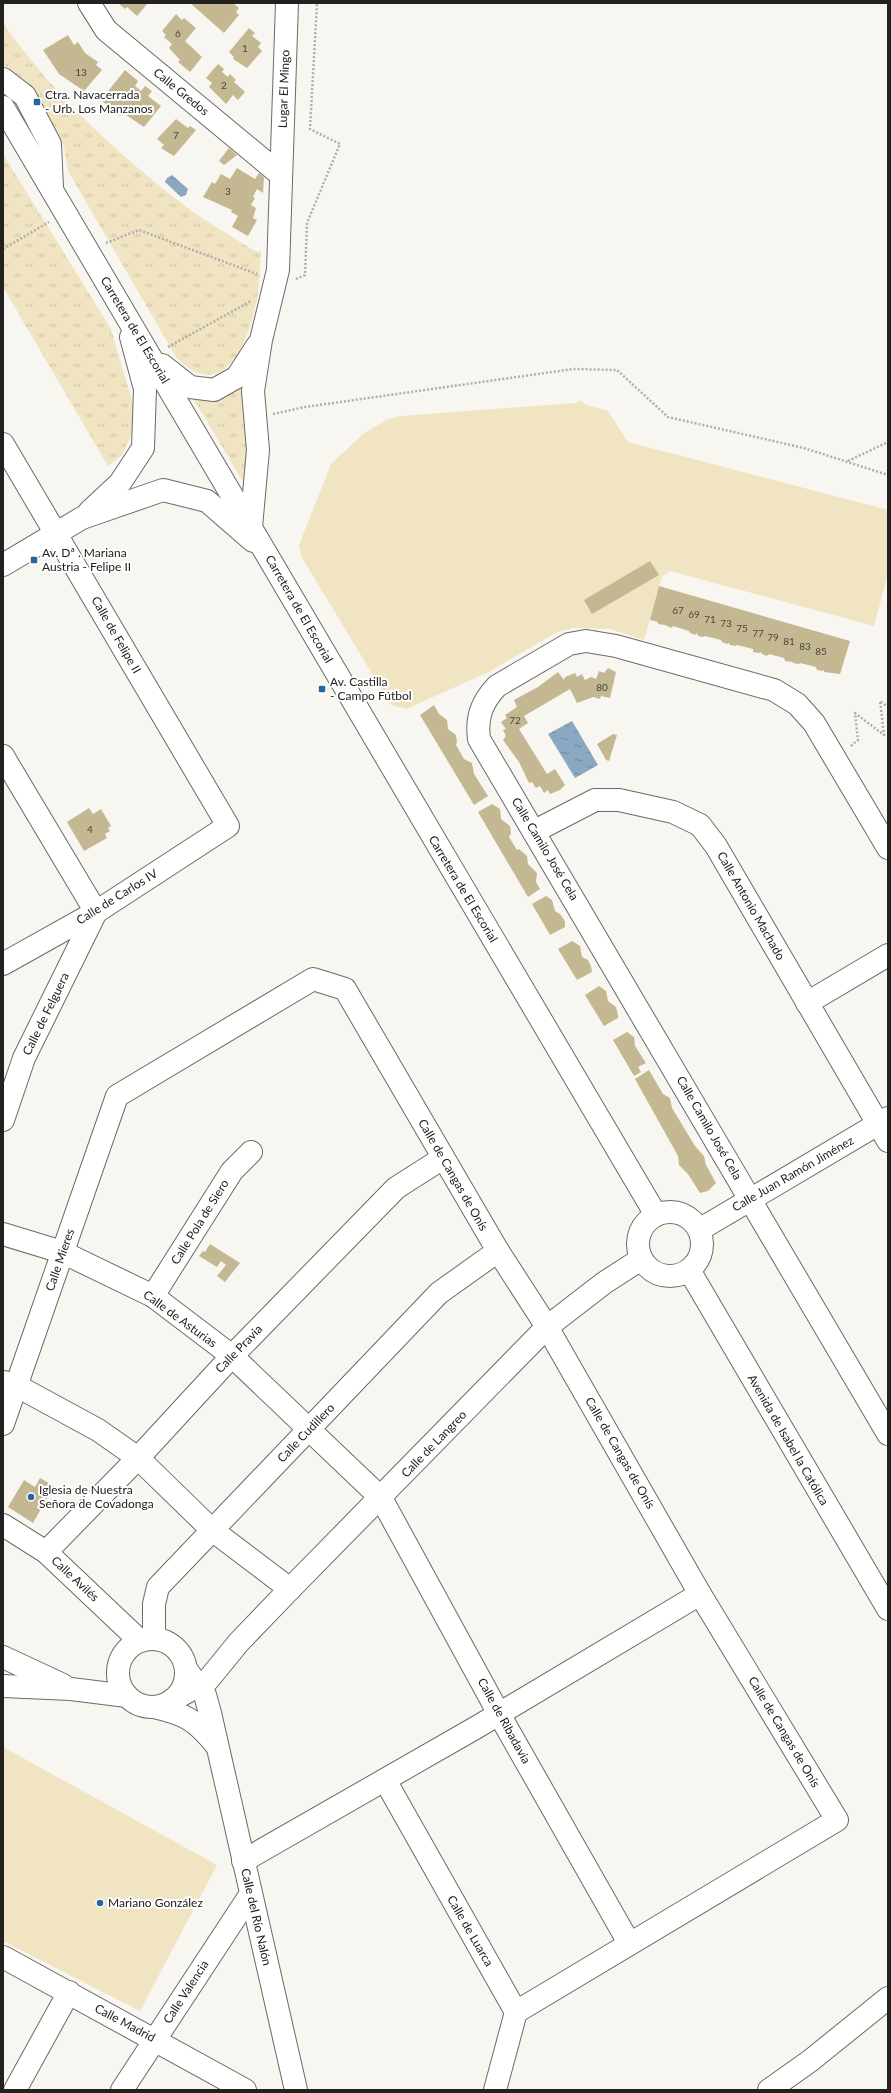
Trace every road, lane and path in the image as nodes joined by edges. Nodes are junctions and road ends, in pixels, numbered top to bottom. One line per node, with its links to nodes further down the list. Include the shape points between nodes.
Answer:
1 (89, 3): 5 (street, Calle Gredos, via 106,30)
2 (286, 3): 5 (street, Lugar El Mingo)
3 (3, 79): 6 (street, via 25,96 50,144)
4 (3, 107): 6 (street, Carretera de El Escorial)
5 (281, 175): 12 (street, Lugar El Mingo, via 278,270)
6 (53, 192): 11 (street, Carretera de El Escorial)
7 (55, 219): 9 (path)
8 (103, 244): 10 (path, via 139,230)
9 (3, 249)
10 (259, 275)
11 (124, 314): 13 (street, Carretera de El Escorial); 19 (street, via 145,389 143,448 120,483)
12 (262, 340): 13 (street, via 237,377 214,390 190,387); 14 (street, Lugar El Mingo, via 253,391)
13 (152, 356): 20 (street, Carretera de El Escorial)
14 (255, 418): 17 (path, via 305,406 573,369 617,370 668,417 804,448); 20 (street, Lugar El Mingo, via 258,450)
15 (888, 442): 17 (path)
16 (3, 444): 21 (street, Calle de Felipe II)
17 (847, 462): 18 (path)
18 (888, 475)
19 (82, 518): 21 (street); 22 (street, via 163,490 206,501)
20 (251, 527): 22 (street, Carretera de El Escorial)
21 (55, 532): 23 (street); 27 (street, Calle de Felipe II)
22 (266, 552): 40 (street, Carretera de El Escorial)
23 (3, 565)
24 (888, 707): 26 (path, via 880,700 884,735 855,713 858,740)
25 (3, 756): 30 (street)
26 (836, 758): 28 (street, Calle Camilo José Cela, via 814,723 797,704 774,690 616,646 586,641 569,644 497,686 484,702 479,716 480,738); 29 (street, Calle Camilo José Cela)
27 (228, 826): 30 (street, Calle de Carlos IV)
28 (535, 831): 33 (street, Calle Antonio Machado, via 595,800 619,800 673,812 700,825 716,846); 39 (street, Calle Camilo José Cela)
29 (888, 848)
30 (96, 912): 32 (street, Calle de Carlos IV); 35 (street, Calle de Felguera, via 24,1058)
31 (888, 955): 33 (street)
32 (3, 964)
33 (807, 1004): 36 (street, Calle Antonio Machado)
34 (117, 1096): 38 (street, Calle de Cangas de Onís, via 313,979 345,989); 44 (street, Calle Mieres)
35 (3, 1120)
36 (885, 1128): 39 (street, Calle Juan Ramón Jiménez)
37 (251, 1152): 47 (street, Calle Pola de Siero, via 232,1171)
38 (443, 1158): 43 (street, Calle de Cangas de Onís); 49 (street, Calle Pravia, via 396,1188)
39 (750, 1198): 41 (street, Calle Juan Ramón Jiménez); 53 (street, Calle Camilo José Cela)
40 (656, 1215): 41 (street, via 676,1212 693,1222); 45 (street, via 646,1223 639,1234 638,1247)
41 (698, 1230): 46 (street, via 702,1241 701,1252)
42 (3, 1234): 44 (street, Calle de Asturias)
43 (498, 1251): 48 (street, Calle de Cangas de Onís); 52 (street, Calle Cudillero, via 439,1293)
44 (62, 1252): 47 (street, Calle de Asturias); 50 (street, Calle Mieres)
45 (641, 1259): 46 (street, via 657,1274 679,1275); 48 (street, Calle de Langreo)
46 (688, 1270): 61 (street, Avenida de Isabel la Católica)
47 (153, 1296): 49 (street, Calle de Asturias)
48 (547, 1327): 55 (street, Calle de Langreo); 60 (street, Calle de Cangas de Onís)
49 (232, 1356): 52 (street, Calle de Asturias); 54 (street, Calle Pravia)
50 (10, 1383): 51 (street, Calle Mieres); 54 (street, via 98,1430)
51 (3, 1424)
52 (310, 1430): 55 (street, Calle de Asturias); 57 (street, Calle Cudillero)
53 (888, 1434)
54 (138, 1458): 57 (street); 58 (street, Calle Pravia)
55 (381, 1498): 59 (street, Calle de Langreo); 73 (street, Calle de Ribadavia)
56 (3, 1525): 58 (street, Calle Avilés)
57 (212, 1530): 59 (street); 62 (street, Calle Cudillero, via 158,1587)
58 (46, 1552): 62 (street, Calle Avilés)
59 (290, 1590): 63 (street, Calle de Langreo)
60 (700, 1594): 73 (street); 78 (street, Calle de Cangas de Onís, via 837,1820)
61 (888, 1609)
62 (147, 1640): 66 (street, via 125,1652); 67 (street, via 170,1644)
63 (239, 1642): 65 (street, Calle del Río Nalón); 67 (street, via 221,1654 195,1660)
64 (3, 1657): 69 (street)
65 (220, 1664): 67 (street, Calle del Río Nalón, via 208,1680); 72 (street, Calle del Río Nalón, via 211,1685)
66 (118, 1668): 69 (street); 70 (street, via 121,1688)
67 (188, 1670): 71 (street, Calle del Río Nalón); 72 (street, Calle del Río Nalón, via 205,1695)
68 (3, 1686): 69 (street)
69 (71, 1689): 70 (street)
70 (127, 1696): 71 (street, via 135,1702)
71 (162, 1704): 74 (street, Calle del Río Nalón, via 194,1721)
72 (210, 1713): 74 (street, Calle del Río Nalón)
73 (499, 1714): 75 (street); 78 (street, Calle de Ribadavia)
74 (216, 1745): 76 (street, Calle del Río Nalón)
75 (385, 1780): 76 (street); 82 (street, Calle de Luarca)
76 (243, 1861): 77 (street, Calle del Río Nalón)
77 (250, 1895): 83 (street, Calle Valencia); 88 (street, Calle del Río Nalón)
78 (629, 1943): 82 (street, Calle de Cangas de Onís)
79 (3, 1957): 80 (street, Calle Madrid)
80 (69, 1992): 83 (street, Calle Madrid); 85 (street)
81 (888, 1998): 90 (street, via 810,2061)
82 (516, 2012): 89 (street)
83 (156, 2039): 86 (street, Calle Valencia); 87 (street, Calle Madrid)
84 (3, 2083): 85 (street)
85 (15, 2090)
86 (122, 2090)
87 (246, 2090)
88 (296, 2090)
89 (495, 2090)
90 (769, 2090)

